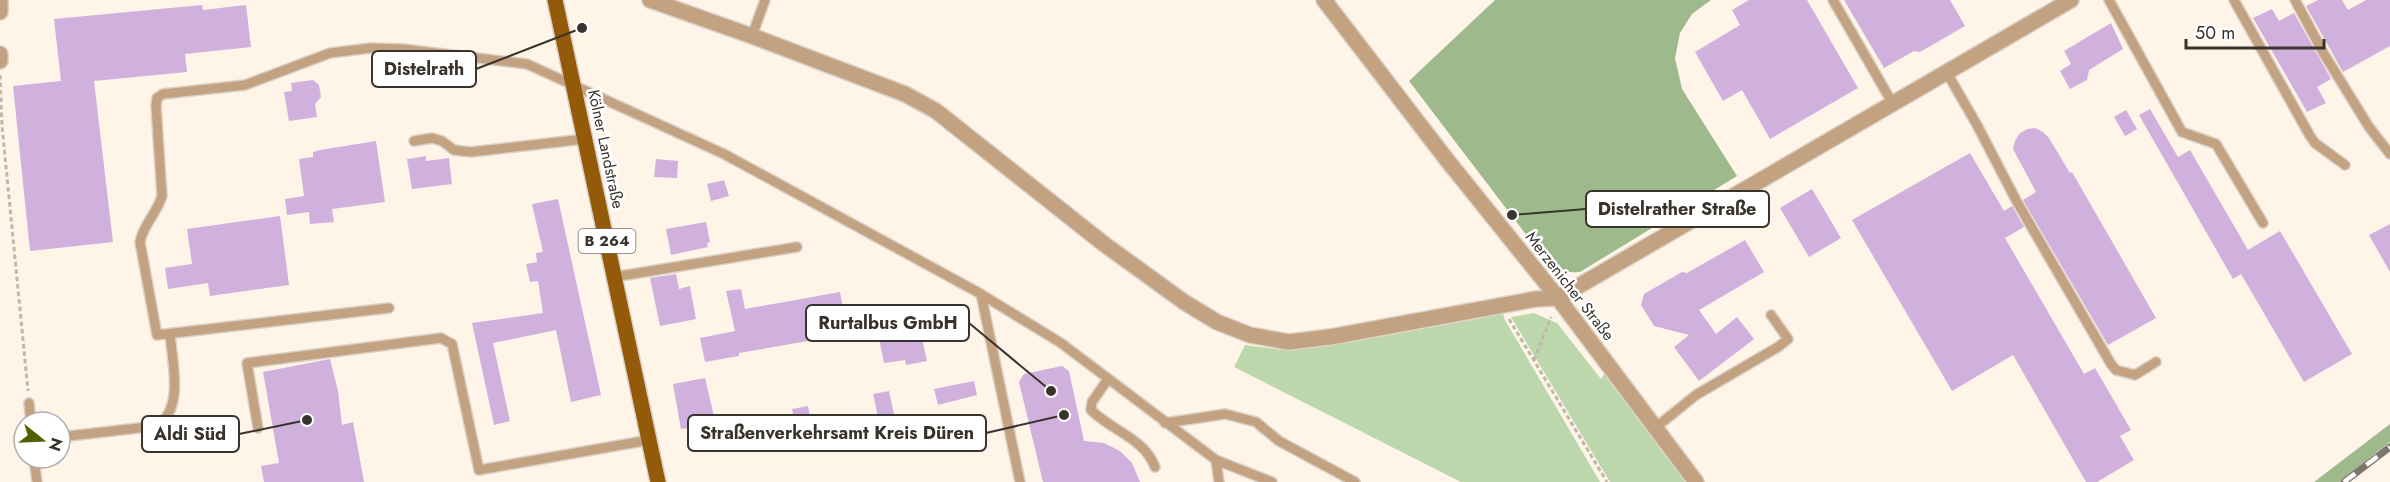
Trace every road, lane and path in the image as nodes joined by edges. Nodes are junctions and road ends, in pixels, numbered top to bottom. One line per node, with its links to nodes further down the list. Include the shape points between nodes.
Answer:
1 (0, 0): 11 (street)
2 (555, 0): 16 (main road, Kölner Landstraße / B 264)
3 (650, 0): 12 (street)
4 (765, 0): 12 (lane)
5 (1324, 0): 27 (street, Merzenicher Straße)
6 (1833, 0): 17 (lane)
7 (2071, 0): 15 (street)
8 (2109, 0): 23 (lane, via 2182,132 2216,144)
9 (2234, 0): 22 (lane, via 2314,143)
10 (2295, 0): 21 (lane, via 2369,127)
11 (0, 12)
12 (752, 36): 28 (street, via 905,94 936,111 1184,302 1217,322 1250,335 1289,342)
13 (0, 54): 14 (street)
14 (0, 62): 18 (path)
15 (1947, 73): 17 (street); 33 (lane, via 2116,370 2135,375)
16 (573, 84): 19 (main road, Kölner Landstraße / B 264); 26 (lane, via 724,154); 31 (lane, via 527,64 371,48 330,53 245,85 163,94 157,98 156,106 162,196 140,243 157,336)
17 (1893, 104): 27 (street)
18 (1, 126): 35 (path)
19 (585, 139): 20 (lane, via 471,152 454,150 432,138); 25 (main road, Kölner Landstraße / B 264)
20 (414, 141)
21 (2390, 154)
22 (2345, 165)
23 (2263, 223)
24 (798, 247): 25 (lane)
25 (614, 277): 41 (main road, Kölner Landstraße / B 264)
26 (981, 294): 34 (lane, via 1061,343); 45 (lane)
27 (1558, 298): 28 (street); 32 (path); 39 (street, Merzenicher Straße)
28 (1500, 305): 32 (path)
29 (389, 308): 31 (lane)
30 (1771, 315): 39 (lane, via 1788,339 1696,395)
31 (170, 334): 40 (lane, via 174,395 170,415 164,422)
32 (1534, 360): 49 (path)
33 (2156, 362)
34 (1108, 379): 37 (lane); 43 (lane, via 1091,410 1147,453)
35 (29, 403): 36 (lane)
36 (30, 410)
37 (1166, 423): 42 (lane); 48 (lane, via 1225,414 1256,422 1279,441)
38 (258, 428): 41 (lane, via 247,363 441,338 452,344 479,470)
39 (1655, 428): 50 (street, Merzenicher Straße)
40 (72, 436)
41 (649, 440): 44 (main road, Kölner Landstraße / B 264)
42 (1216, 460): 46 (lane); 47 (lane)
43 (1155, 468)
44 (658, 482)
45 (1020, 482)
46 (1219, 482)
47 (1272, 482)
48 (1355, 482)
49 (1607, 482)
50 (1696, 482)

